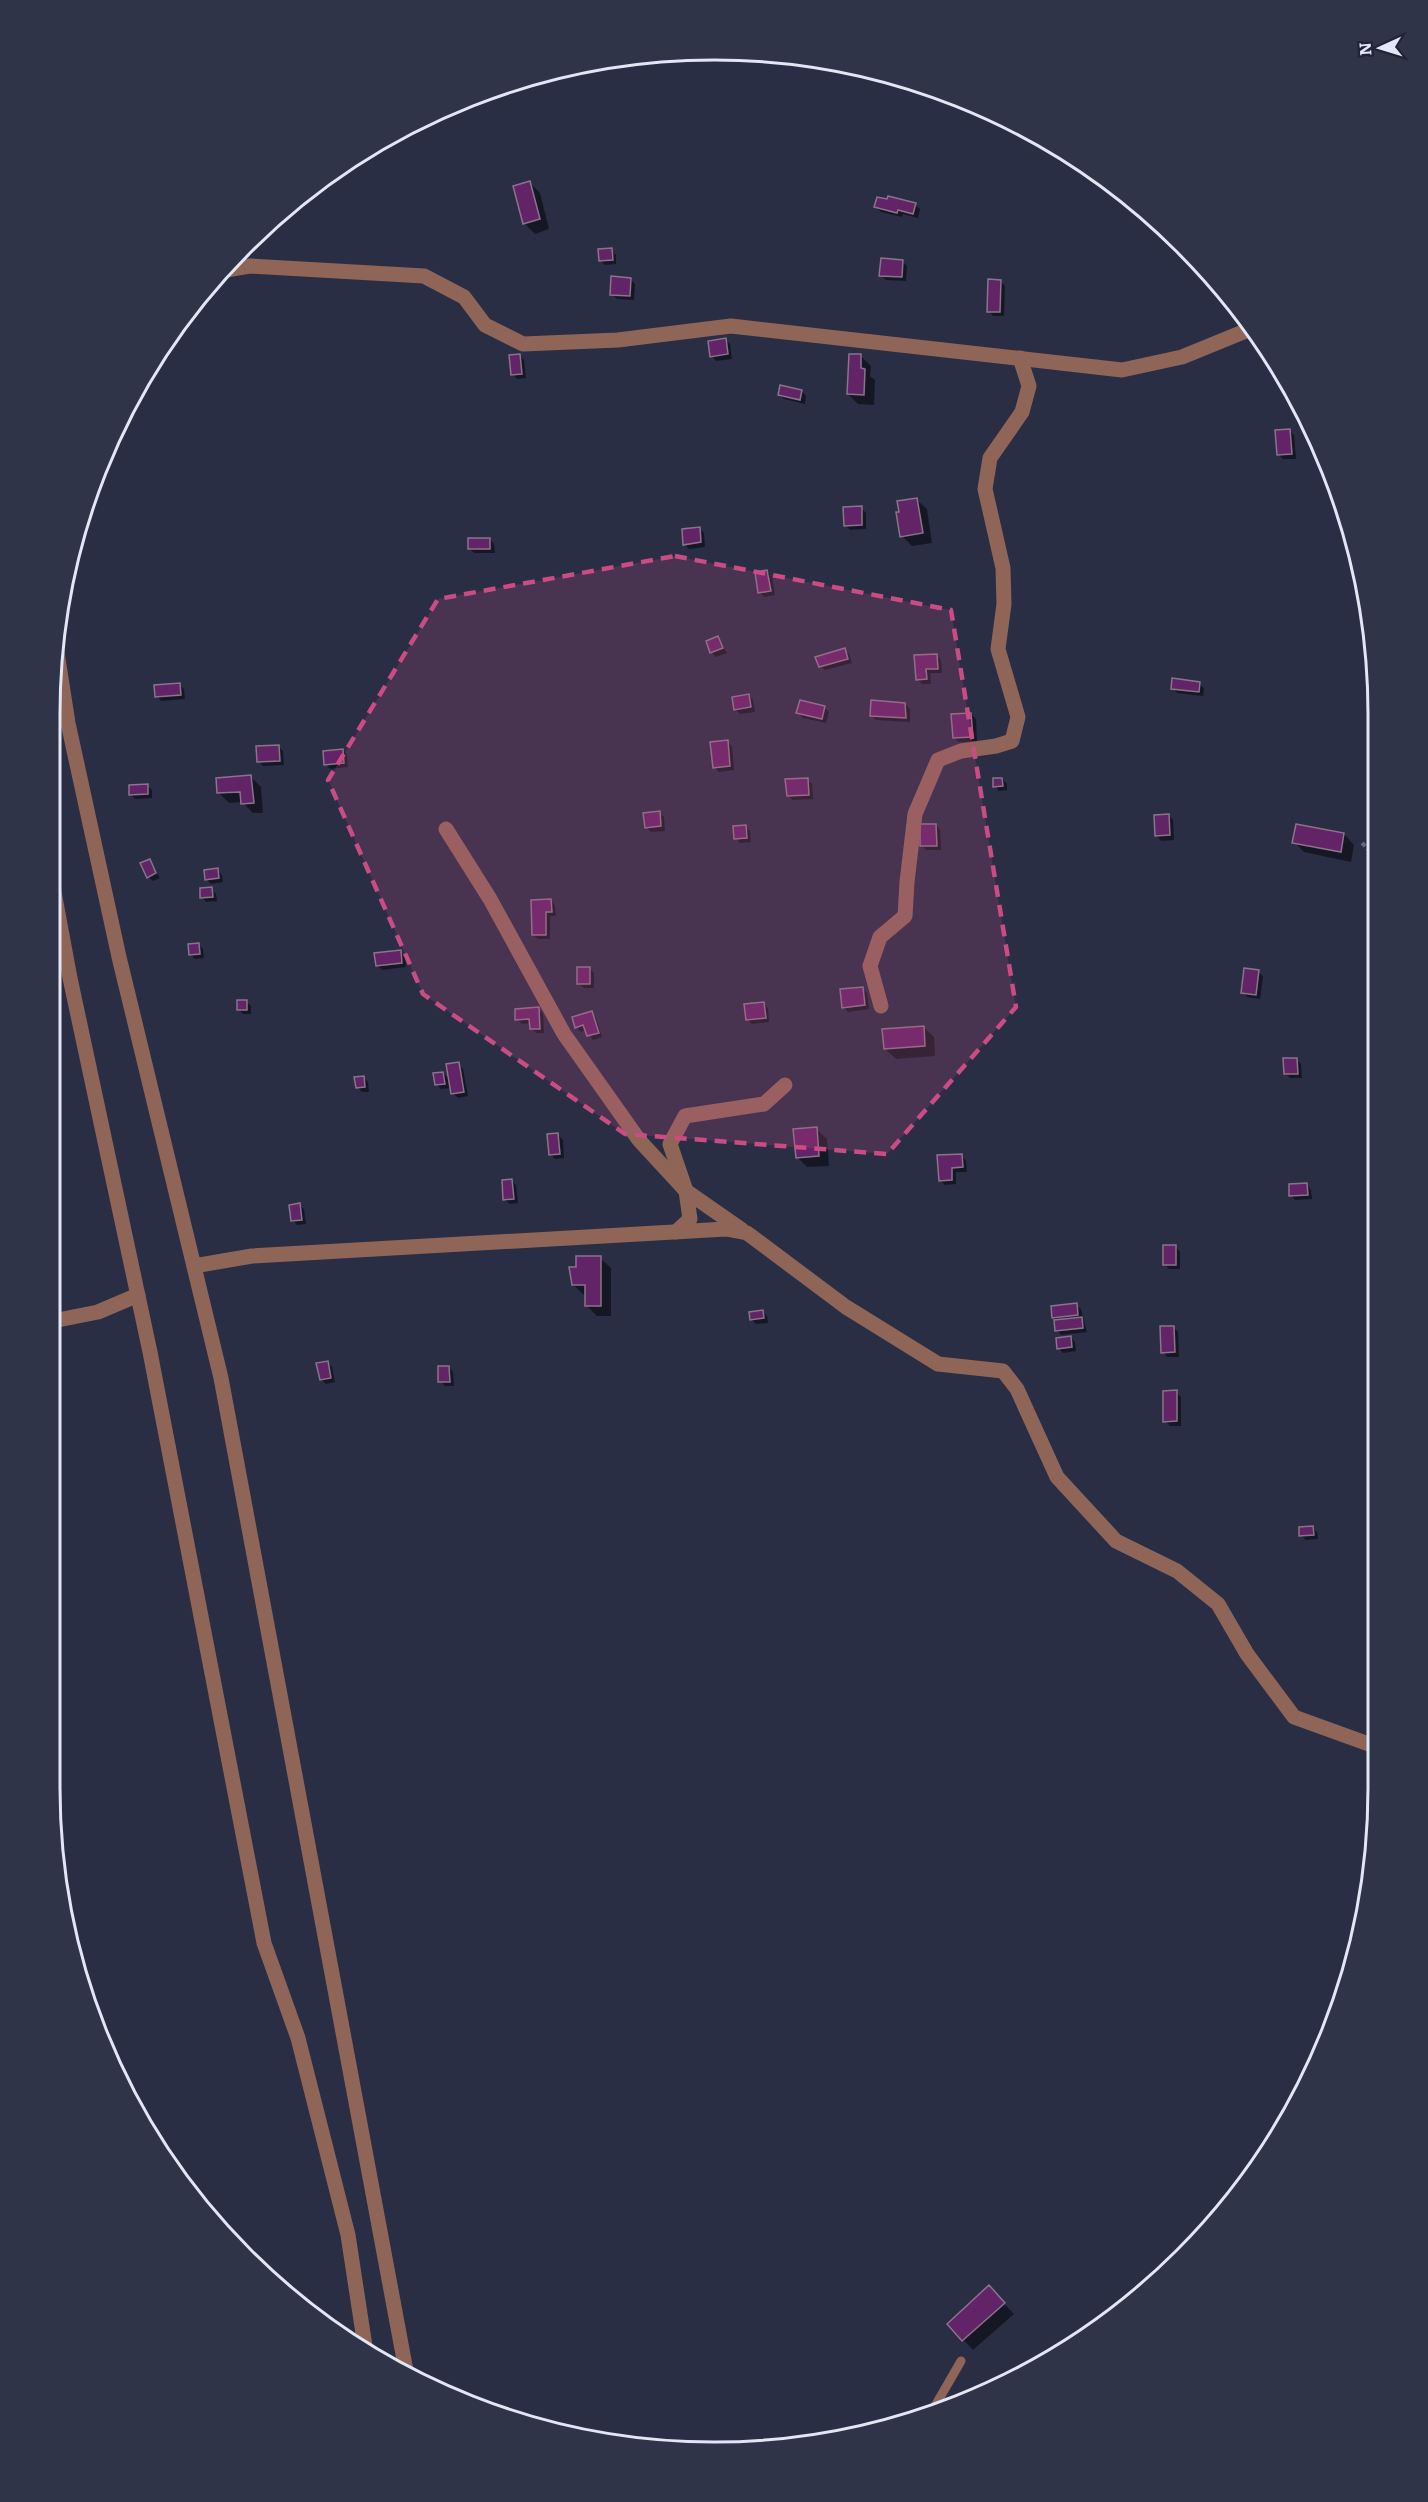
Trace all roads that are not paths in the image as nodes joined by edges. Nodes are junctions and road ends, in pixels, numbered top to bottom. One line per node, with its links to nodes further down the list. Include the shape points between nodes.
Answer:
1 (236, 268): 3 (street, via 424,276 464,297 484,325 523,344 618,340 731,326)
2 (1244, 332): 3 (street, via 1182,357 1122,370)
3 (1020, 358): 7 (street, via 1029,386 1022,412 990,458 985,489 1002,568 1004,604 998,649 1018,717 1012,741 938,760 915,814 905,916 880,937 870,966)
4 (61, 677): 12 (street, via 119,957)
5 (446, 829): 9 (street, via 490,899 564,1034 639,1140)
6 (60, 924): 13 (street)
7 (881, 1006)
8 (785, 1085): 9 (street, via 764,1104 685,1116 670,1144)
9 (686, 1191): 10 (street, via 690,1219); 11 (street)
10 (676, 1232): 11 (street, via 726,1229); 12 (street, via 252,1256)
11 (747, 1233): 15 (street, via 846,1307 938,1364 1003,1371 1017,1389 1057,1477 1116,1541 1176,1571 1218,1604 1247,1654 1293,1717)
12 (194, 1266): 18 (street, via 223,1390)
13 (138, 1294): 14 (street, via 98,1312); 16 (street, via 264,1943 298,2038 348,2235)
14 (60, 1320)
15 (1368, 1744)
16 (364, 2340)
17 (961, 2361): 19 (lane)
18 (405, 2364)
19 (937, 2402)

